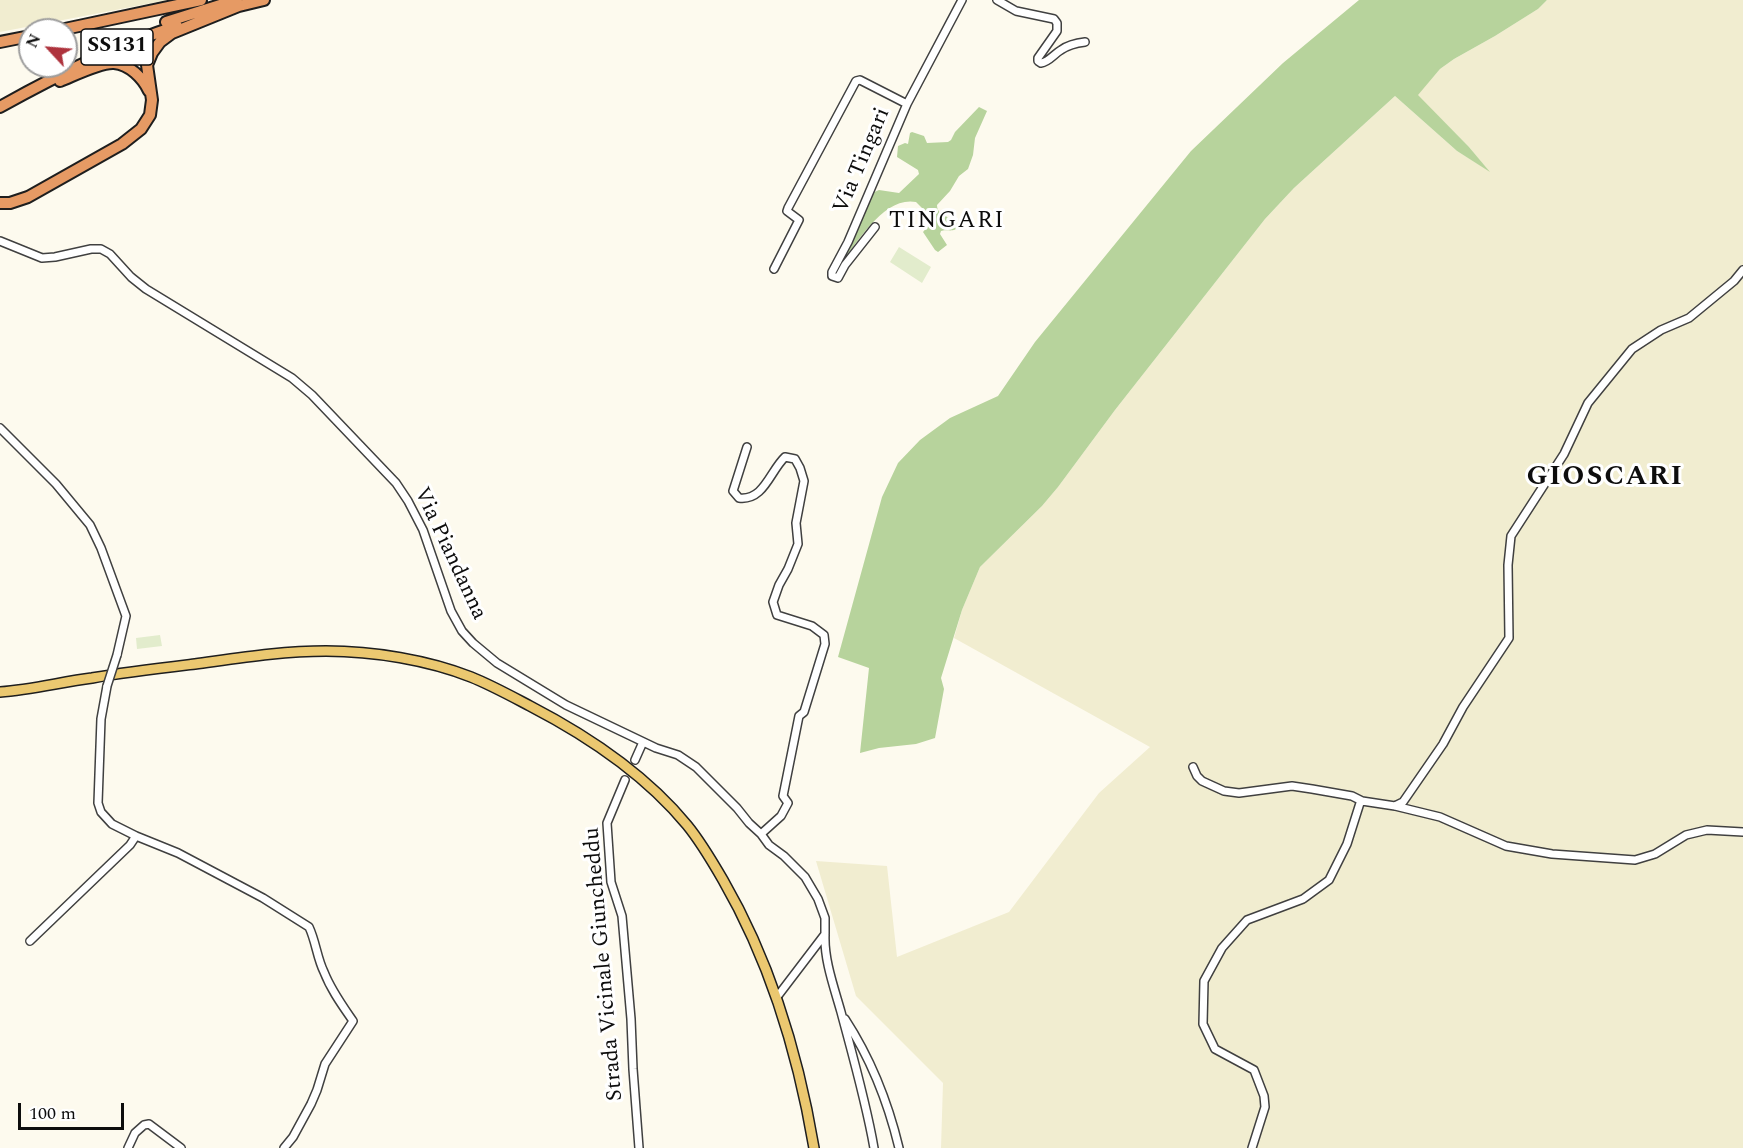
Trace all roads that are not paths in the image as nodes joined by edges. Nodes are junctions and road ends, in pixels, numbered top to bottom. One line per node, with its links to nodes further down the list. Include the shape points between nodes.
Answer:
1 (201, 0): 6 (highway)
2 (264, 0): 5 (highway, SS131)
3 (962, 0): 14 (street, Via Tingari)
4 (997, 0): 9 (street, via 1017,11 1057,22 1057,31 1038,58 1041,63 1072,44)
5 (238, 3): 10 (highway, SS131, via 142,30); 13 (highway, via 160,42 147,65); 15 (highway, SS131, via 106,52)
6 (78, 26)
7 (18, 38): 8 (highway)
8 (0, 42)
9 (1085, 42)
10 (78, 57)
11 (38, 78): 12 (highway, SS131)
12 (0, 99)
13 (152, 100): 15 (highway, via 138,74 113,63); 16 (highway, via 150,115 141,129 122,144 28,198)
14 (907, 104): 17 (street, Via Tingari, via 832,276 838,278); 19 (street, via 856,81 788,208 799,220)
15 (0, 108)
16 (0, 203)
17 (875, 227)
18 (0, 242): 24 (street, Via Piandanna, via 42,258 101,249 146,290 291,378 396,483 423,530 451,611 473,643 497,663 566,705)
19 (774, 269)
20 (1743, 270): 29 (street, via 1689,318 1632,349 1588,404 1564,454 1511,536 1509,638 1443,744 1403,802)
21 (0, 428): 32 (street, bridge, via 90,525 126,616 100,719 98,803 112,824)
22 (747, 447): 31 (street, via 733,491 739,498 759,493 785,457 795,459 800,468 804,481 796,523 798,544 773,602 777,615 812,627 824,635 825,644 804,712 799,716 783,796 788,803 781,816)
23 (0, 692): 35 (main road, via 253,655 325,651 354,651 409,660 474,678 574,729 667,803 710,858 741,911)
24 (643, 742): 25 (street); 31 (street, Via Piandanna, via 678,755 696,767)
25 (635, 760)
26 (1193, 767): 28 (street, via 1202,781 1224,791 1239,793 1292,786)
27 (625, 780): 40 (street, Strada Vicinale Giuncheddu, via 607,823 611,882 622,916)
28 (1362, 801): 29 (street); 44 (street, via 1329,880 1303,899 1247,920 1222,948 1204,981 1203,1024 1215,1049 1254,1070 1264,1096)
29 (1395, 806): 30 (street, via 1440,817 1506,846 1552,854 1635,860 1655,854 1686,835 1707,830)
30 (1743, 832)
31 (761, 834): 33 (street, Via Piandanna, via 805,877 825,918)
32 (136, 836): 34 (street); 39 (street, via 178,853 263,898 309,927 313,935 327,981 353,1021 325,1064 308,1112)
33 (825, 934): 35 (street); 36 (street, Via Piandanna)
34 (30, 941)
35 (777, 997): 41 (main road, via 793,1045)
36 (842, 1014): 42 (street, Via Piandanna); 43 (street, via 882,1090)
37 (128, 1148): 38 (street, via 135,1133 149,1125)
38 (181, 1148)
39 (284, 1148)
40 (639, 1148)
41 (814, 1148)
42 (874, 1148)
43 (899, 1148)
44 (1252, 1148)

